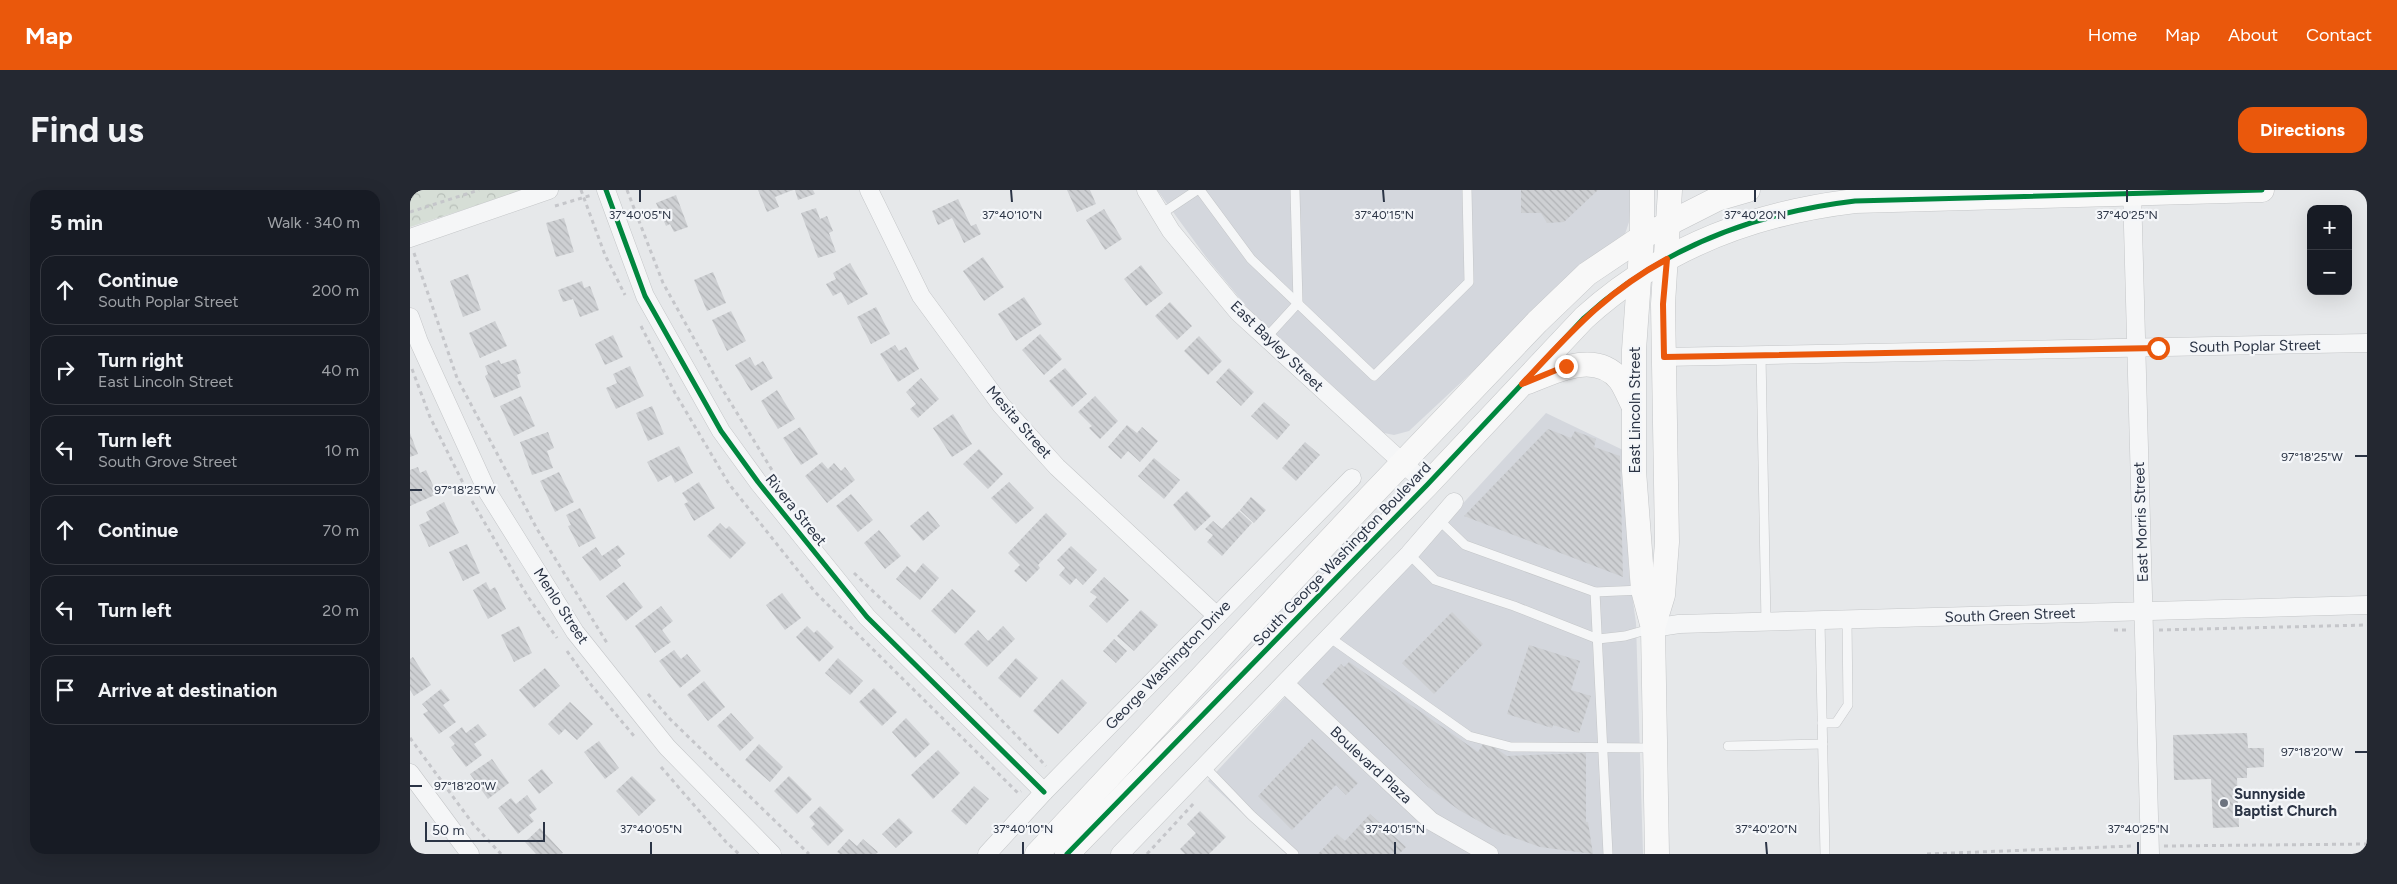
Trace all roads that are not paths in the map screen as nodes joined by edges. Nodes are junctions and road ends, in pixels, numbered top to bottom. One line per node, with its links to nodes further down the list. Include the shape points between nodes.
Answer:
1 (549, 190): 16 (street)
2 (606, 190): 53 (street, Rivera Street, via 645,296 731,446 867,617)
3 (869, 190): 38 (street, Mesita Street, via 921,296 1001,405 1057,467)
4 (1146, 190): 13 (street, East Bayley Street)
5 (1199, 190): 13 (lane); 19 (lane, via 1251,259)
6 (1296, 190): 19 (lane)
7 (1467, 190): 19 (lane, via 1469,282 1374,376)
8 (1642, 190): 15 (street, East Lincoln Street)
9 (1670, 190): 14 (street, East Lincoln Street)
10 (1748, 190): 14 (street, South George Washington Boulevard, via 1717,199)
11 (2262, 190): 12 (street, South George Washington Boulevard)
12 (2132, 191): 17 (street, South George Washington Boulevard, via 1855,201 1808,206 1734,226); 23 (street, East Morris Street)
13 (1161, 214): 21 (street, East Bayley Street, via 1171,231 1238,312)
14 (1669, 223): 15 (street, South George Washington Boulevard); 17 (street, East Lincoln Street)
15 (1642, 237): 18 (street, East Lincoln Street); 28 (street, South George Washington Boulevard, via 1587,274)
16 (411, 242)
17 (1667, 259): 18 (street, South George Washington Boulevard); 25 (street, East Lincoln Street, via 1663,304)
18 (1638, 274): 26 (street, South George Washington Boulevard, via 1584,318); 27 (street, East Lincoln Street)
19 (1298, 303): 21 (lane)
20 (410, 318): 56 (street, Menlo Street, via 487,491 575,632 667,747)
21 (1266, 338): 28 (street, East Bayley Street)
22 (2367, 343): 23 (street, South Poplar Street)
23 (2137, 348): 24 (street, South Poplar Street); 37 (street, East Morris Street)
24 (1761, 355): 25 (street, South Poplar Street); 41 (lane)
25 (1664, 357): 42 (street, East Lincoln Street, via 1667,542 1662,595)
26 (1522, 384): 27 (street, via 1566,366 1589,364 1619,379); 30 (street, South George Washington Boulevard)
27 (1634, 407): 34 (street, East Lincoln Street, via 1634,471)
28 (1403, 463): 30 (street, East Bayley Street); 58 (street, South George Washington Boulevard)
29 (1352, 478): 38 (street, George Washington Drive)
30 (1427, 485): 59 (street, South George Washington Boulevard)
31 (1454, 502): 32 (street)
32 (1439, 520): 33 (street); 35 (lane, via 1465,545)
33 (1408, 554): 43 (street); 44 (lane, via 1435,580)
34 (1643, 590): 35 (lane); 42 (street, East Lincoln Street)
35 (1595, 592): 44 (lane)
36 (2367, 605): 37 (street, South Green Street)
37 (2144, 611): 39 (street, South Green Street); 54 (street, East Morris Street)
38 (1217, 616): 53 (street, George Washington Drive)
39 (1847, 621): 40 (street, South Green Street); 46 (lane, via 1848,705 1836,723)
40 (1820, 622): 41 (street, South Green Street); 46 (lane)
41 (1766, 623): 42 (street, South Green Street, via 1679,624)
42 (1653, 628): 44 (lane); 50 (street, East Lincoln Street)
43 (1329, 637): 45 (street); 49 (lane, via 1469,736 1511,747)
44 (1598, 639): 49 (lane)
45 (1285, 684): 51 (street); 62 (street, Boulevard Plaza, via 1431,821)
46 (1822, 723): 47 (lane)
47 (1822, 744): 48 (lane); 65 (lane)
48 (1728, 746)
49 (1604, 747): 50 (lane); 63 (lane)
50 (1656, 748): 64 (street, East Lincoln Street)
51 (1205, 767): 60 (street); 61 (lane)
52 (410, 773): 55 (street)
53 (1038, 786): 57 (street, George Washington Drive)
54 (2142, 850)
55 (470, 854)
56 (772, 854)
57 (987, 854)
58 (1036, 854)
59 (1067, 854)
60 (1120, 854)
61 (1294, 854)
62 (1489, 854)
63 (1608, 854)
64 (1657, 854)
65 (1825, 854)

